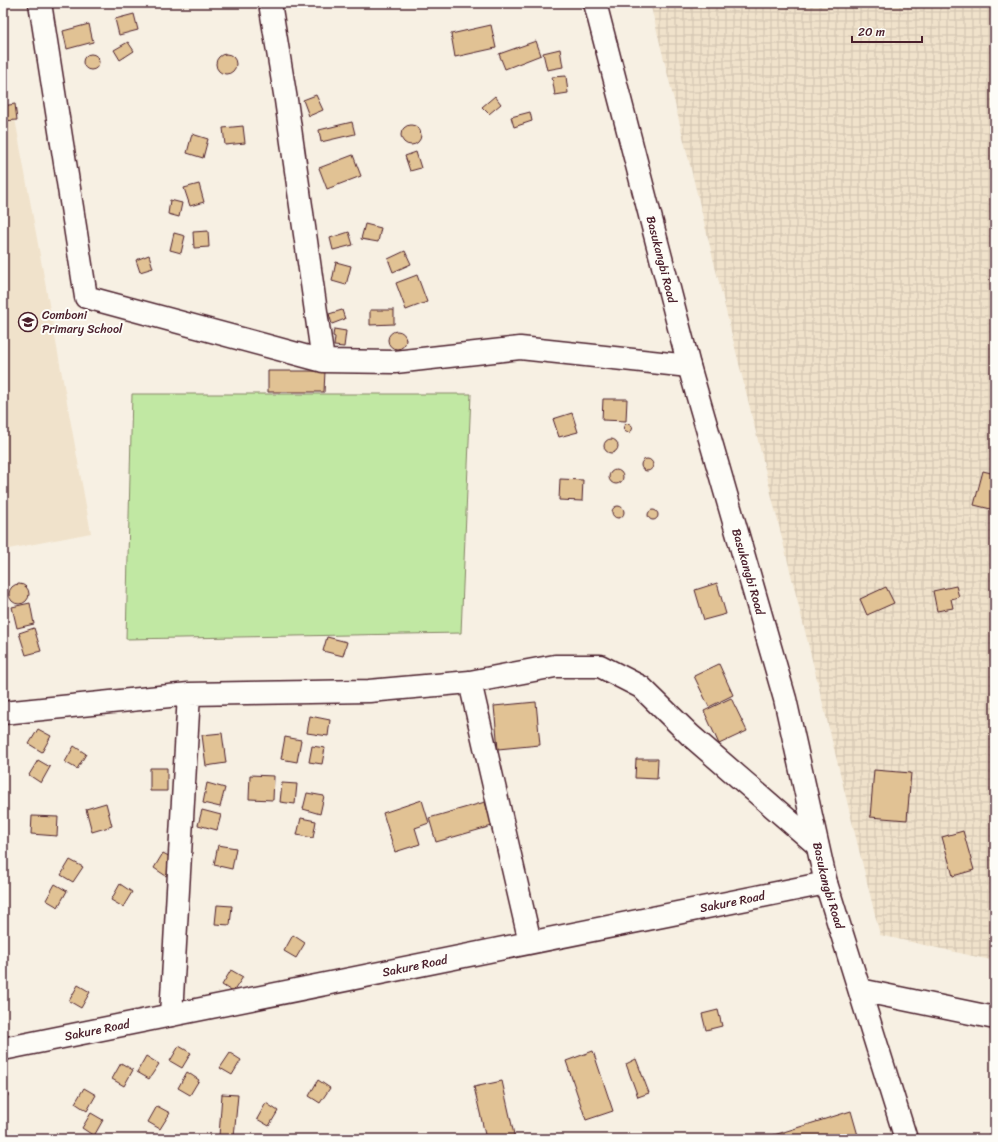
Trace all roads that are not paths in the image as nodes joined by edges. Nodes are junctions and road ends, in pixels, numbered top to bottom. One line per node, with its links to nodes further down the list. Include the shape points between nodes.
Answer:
1 (40, 3): 4 (street, via 86,297)
2 (270, 3): 4 (street)
3 (594, 3): 5 (street, Basukangbi Road)
4 (324, 361): 5 (street, via 395,362 520,348)
5 (689, 366): 9 (street, Basukangbi Road, via 785,699)
6 (470, 682): 7 (street, via 369,691); 9 (street, via 555,666 600,666 641,687 690,735); 11 (street)
7 (189, 694): 8 (street); 13 (street)
8 (3, 713)
9 (818, 845): 10 (street, Basukangbi Road)
10 (826, 883): 11 (street, Sakure Road); 12 (street, Basukangbi Road)
11 (530, 942): 13 (street, Sakure Road)
12 (860, 990): 14 (street); 16 (street, Basukangbi Road)
13 (171, 1015): 15 (street, Sakure Road)
14 (995, 1018)
15 (3, 1049)
16 (906, 1139)

